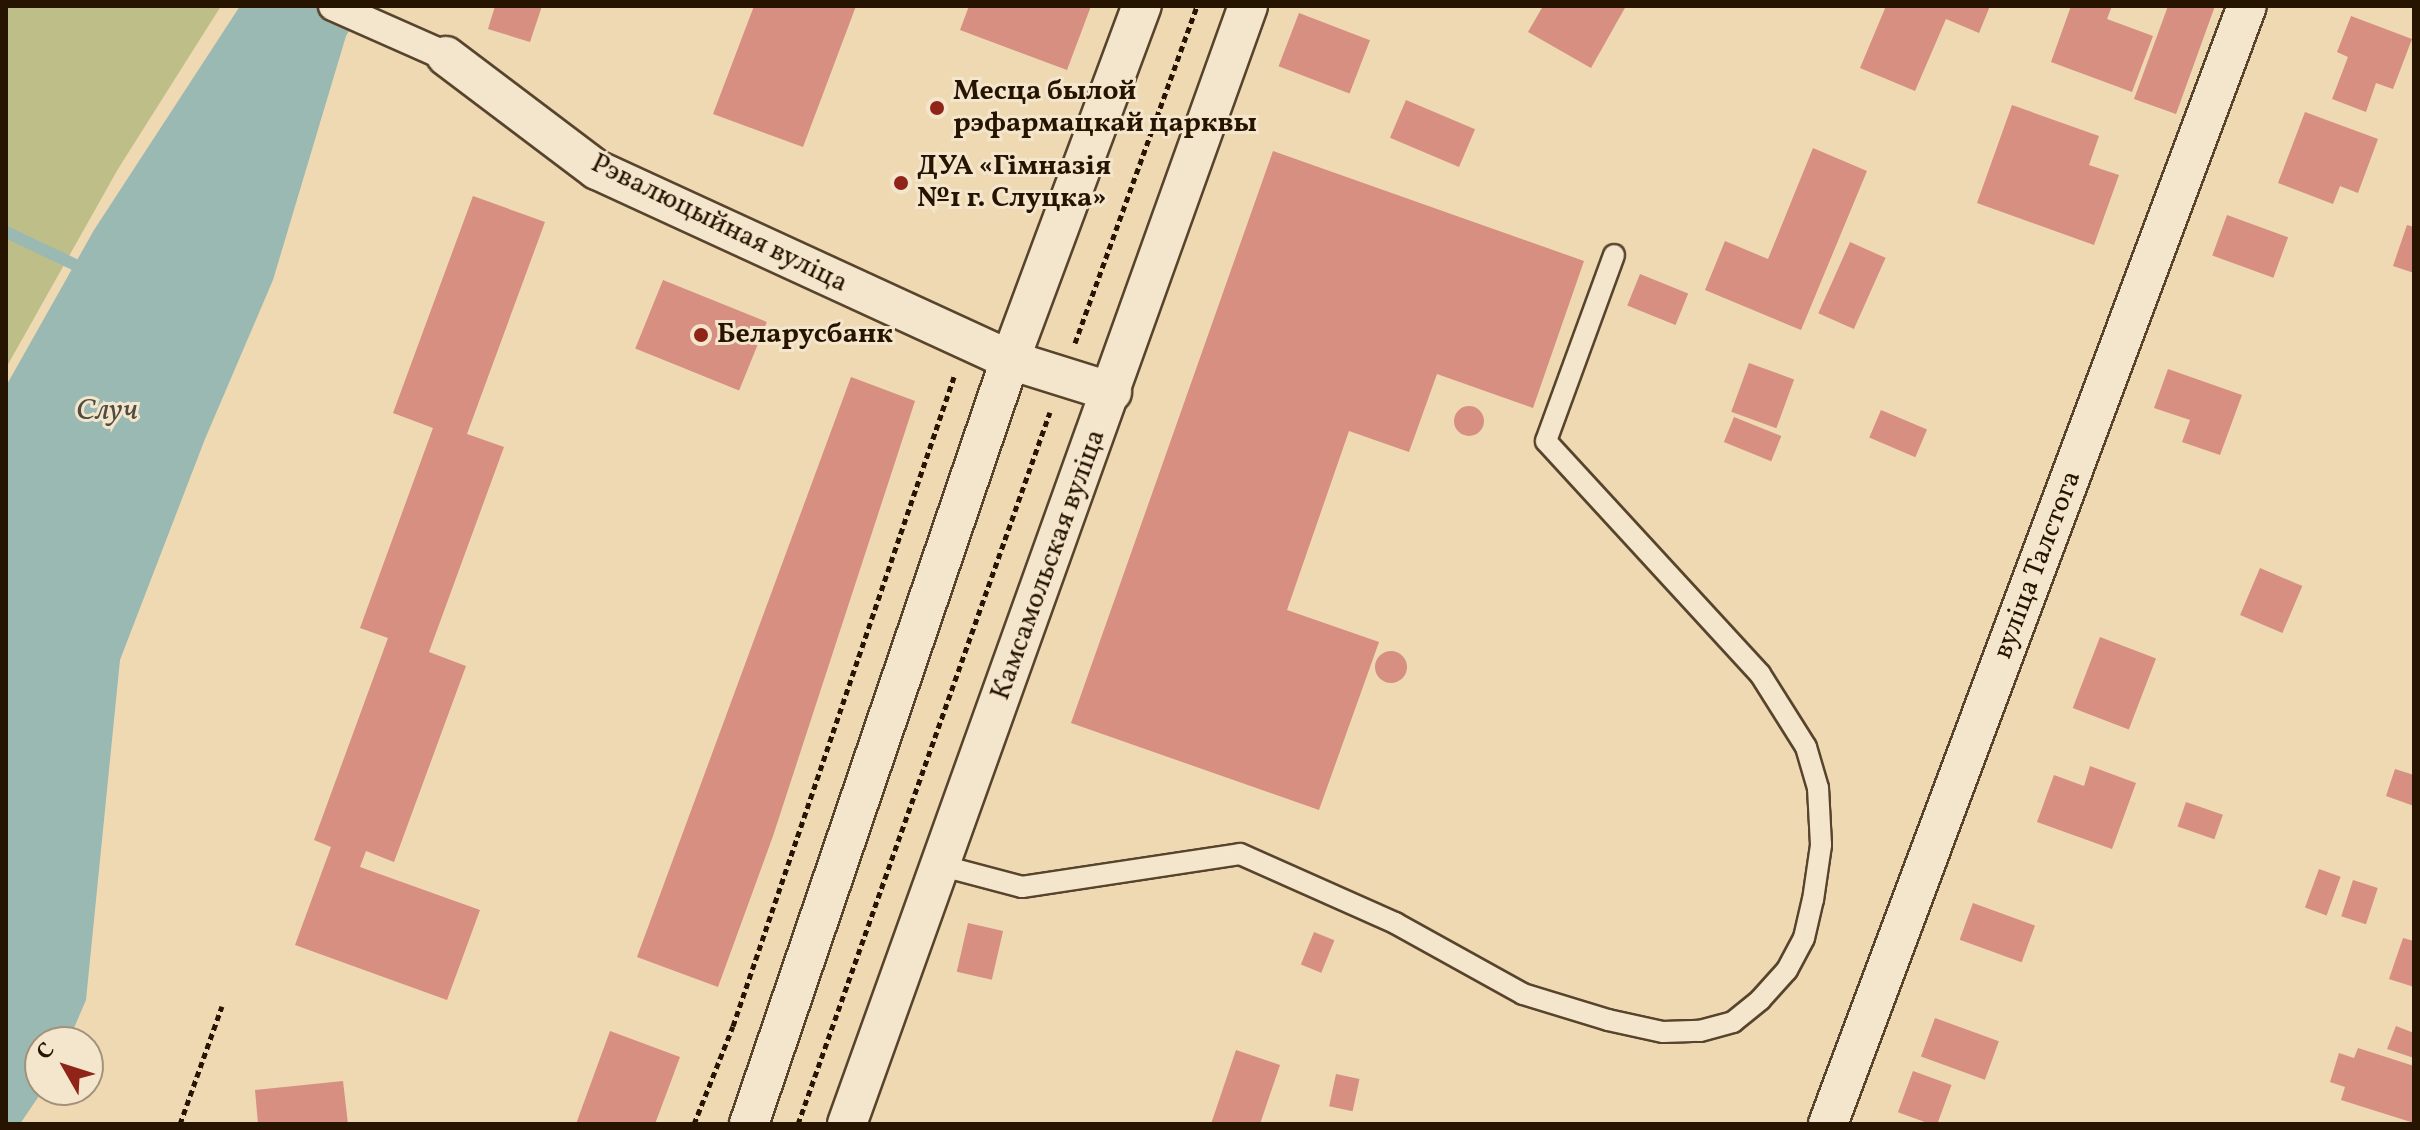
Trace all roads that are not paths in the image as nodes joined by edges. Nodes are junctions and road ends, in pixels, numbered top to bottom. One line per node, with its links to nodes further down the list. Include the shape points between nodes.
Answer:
1 (333, 6): 5 (street)
2 (1142, 6): 7 (street)
3 (1248, 6): 8 (street, Камсамольская вуліца)
4 (2247, 6): 12 (street, вуліца Талстога)
5 (446, 56): 7 (street, Рэвалюцыйная вуліца, via 597,170)
6 (1614, 255): 9 (lane, via 1546,441 1760,674 1806,747 1818,788 1821,845 1813,900 1804,938 1787,970 1760,1000 1733,1022 1700,1031 1663,1032 1608,1020 1523,994 1395,923 1240,854 1022,887)
7 (1010, 360): 8 (street, Рэвалюцыйная вуліца); 10 (street)
8 (1112, 392): 9 (street, Камсамольская вуліца)
9 (939, 865): 11 (street, Камсамольская вуліца)
10 (749, 1124)
11 (847, 1124)
12 (1828, 1124)

